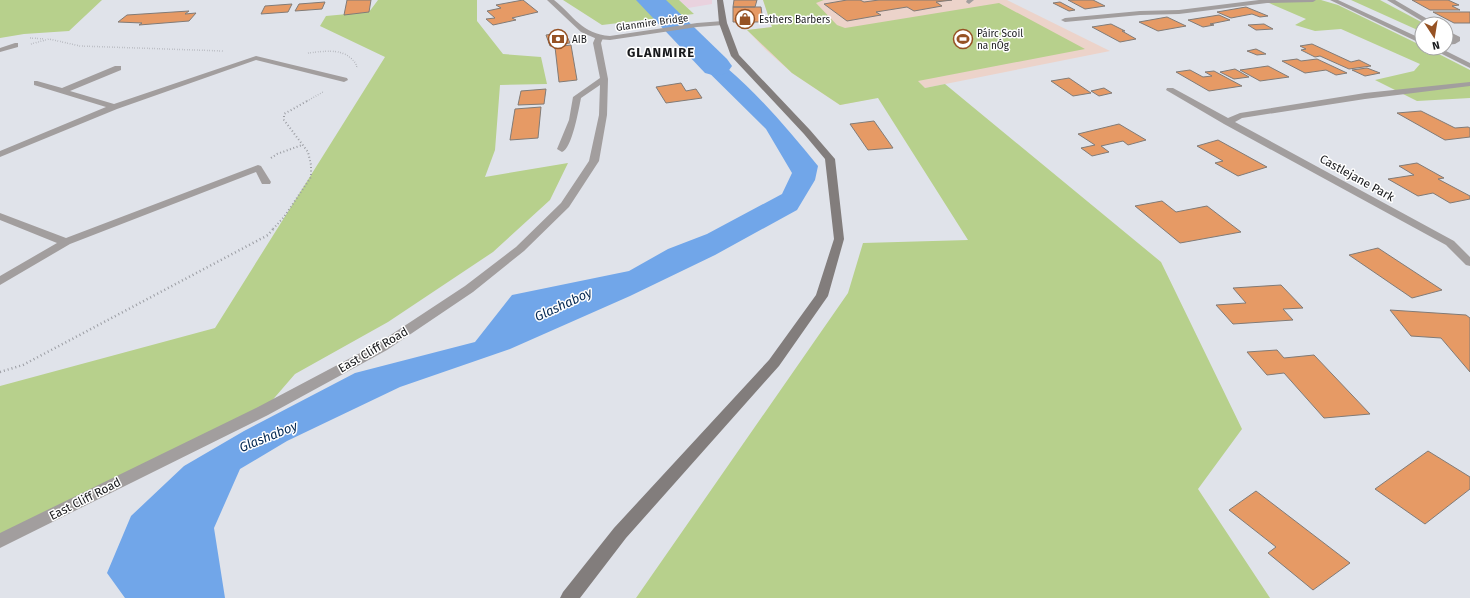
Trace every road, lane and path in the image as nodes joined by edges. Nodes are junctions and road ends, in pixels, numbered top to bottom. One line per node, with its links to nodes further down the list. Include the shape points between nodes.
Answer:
1 (550, 0): 9 (street, via 585,33)
2 (720, 0): 8 (main road)
3 (1312, 0): 7 (street, via 1267,1 1179,12)
4 (1333, 0): 10 (street)
5 (1390, 0): 6 (street)
6 (1418, 16)
7 (1065, 20)
8 (723, 23): 9 (street, Glanmire Bridge); 37 (main road, via 735,56 830,159 839,239 822,296 774,363 620,533)
9 (604, 38): 18 (street, East Cliff Road, via 597,43)
10 (1414, 38)
11 (15, 45): 12 (street); 13 (path, via 21,48 49,39 80,46)
12 (0, 50)
13 (224, 51)
14 (301, 53): 19 (path, via 337,51 351,56 357,66)
15 (1450, 56): 16 (street)
16 (1470, 66)
17 (118, 68): 23 (street)
18 (604, 79): 27 (street, via 576,97 573,120); 36 (street, East Cliff Road, via 603,115 594,161 565,205 520,249 469,289 382,347 263,411)
19 (344, 80): 24 (street, via 256,58); 26 (path, via 284,114 284,120)
20 (37, 83): 23 (street)
21 (1470, 84): 25 (street, via 1346,99 1240,116)
22 (1170, 90): 25 (street, Castlejane Park)
23 (62, 91): 24 (street)
24 (114, 107): 28 (street)
25 (1227, 122): 33 (street, Castlejane Park, via 1450,243)
26 (302, 145): 29 (path, via 276,154); 35 (path, via 308,152 311,177 284,217 268,234 23,365)
27 (562, 150)
28 (0, 154)
29 (258, 168): 30 (street); 32 (street)
30 (266, 182)
31 (0, 216): 32 (street)
32 (66, 242): 34 (street)
33 (1470, 263)
34 (0, 281)
35 (0, 372)
36 (0, 541)
37 (569, 598)

